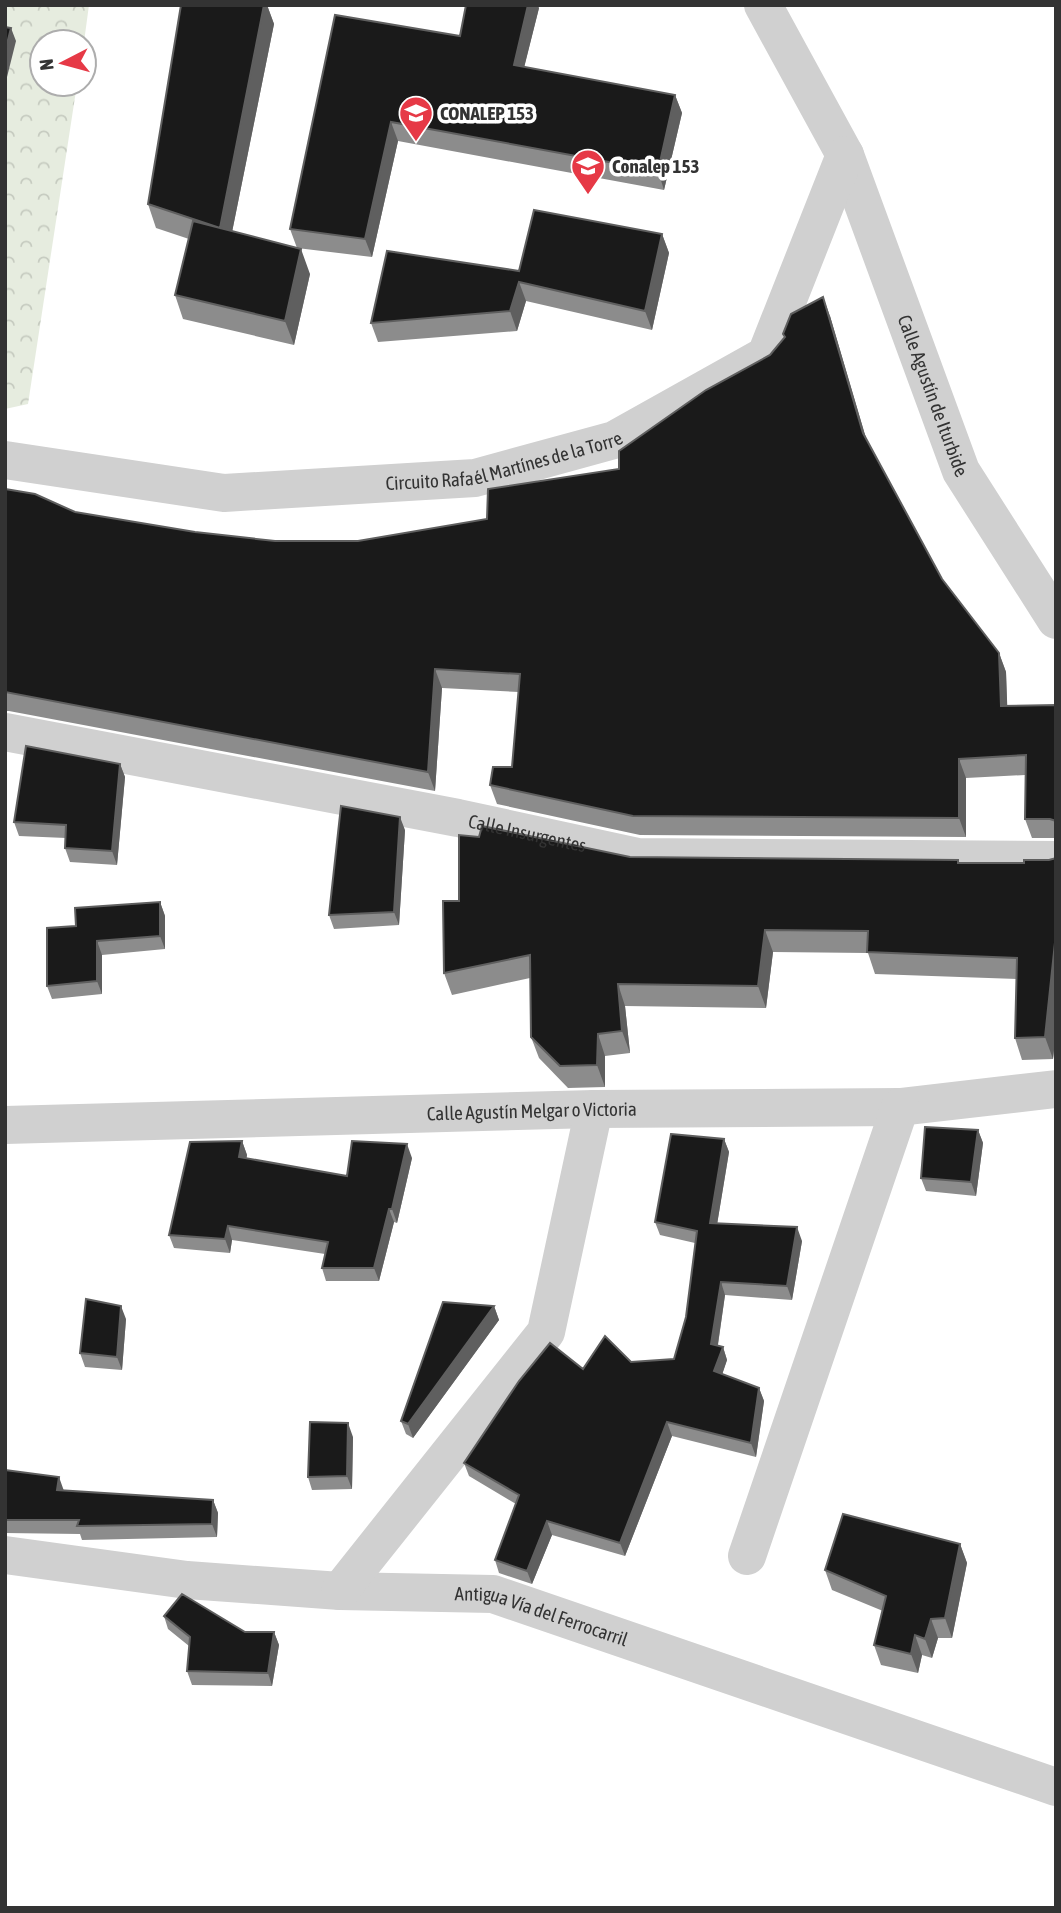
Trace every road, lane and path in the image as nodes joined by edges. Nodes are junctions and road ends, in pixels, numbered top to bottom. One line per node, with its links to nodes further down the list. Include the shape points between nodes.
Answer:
1 (763, 5): 2 (street, Calle Agustín de Iturbide)
2 (845, 155): 3 (street, Circuito Rafaél Martínes de la Torre, via 766,355 614,440 475,478 224,493); 4 (street, Calle Agustín de Iturbide, via 961,471)
3 (5, 460)
4 (1056, 620)
5 (5, 732): 6 (street, Calle Insurgentes, via 638,857)
6 (1056, 860)
7 (1056, 1089): 8 (street, Calle Agustín Melgar o Victoria)
8 (900, 1107): 9 (street, Calle Agustín Melgar o Victoria); 12 (street)
9 (594, 1109): 10 (street, Calle Agustín Melgar o Victoria); 13 (street, via 546,1332)
10 (5, 1125)
11 (5, 1555): 13 (street, Antigua Vía del Ferrocarril, via 187,1580)
12 (747, 1556)
13 (340, 1591): 14 (street, Antigua Vía del Ferrocarril, via 493,1594)
14 (1056, 1787)

